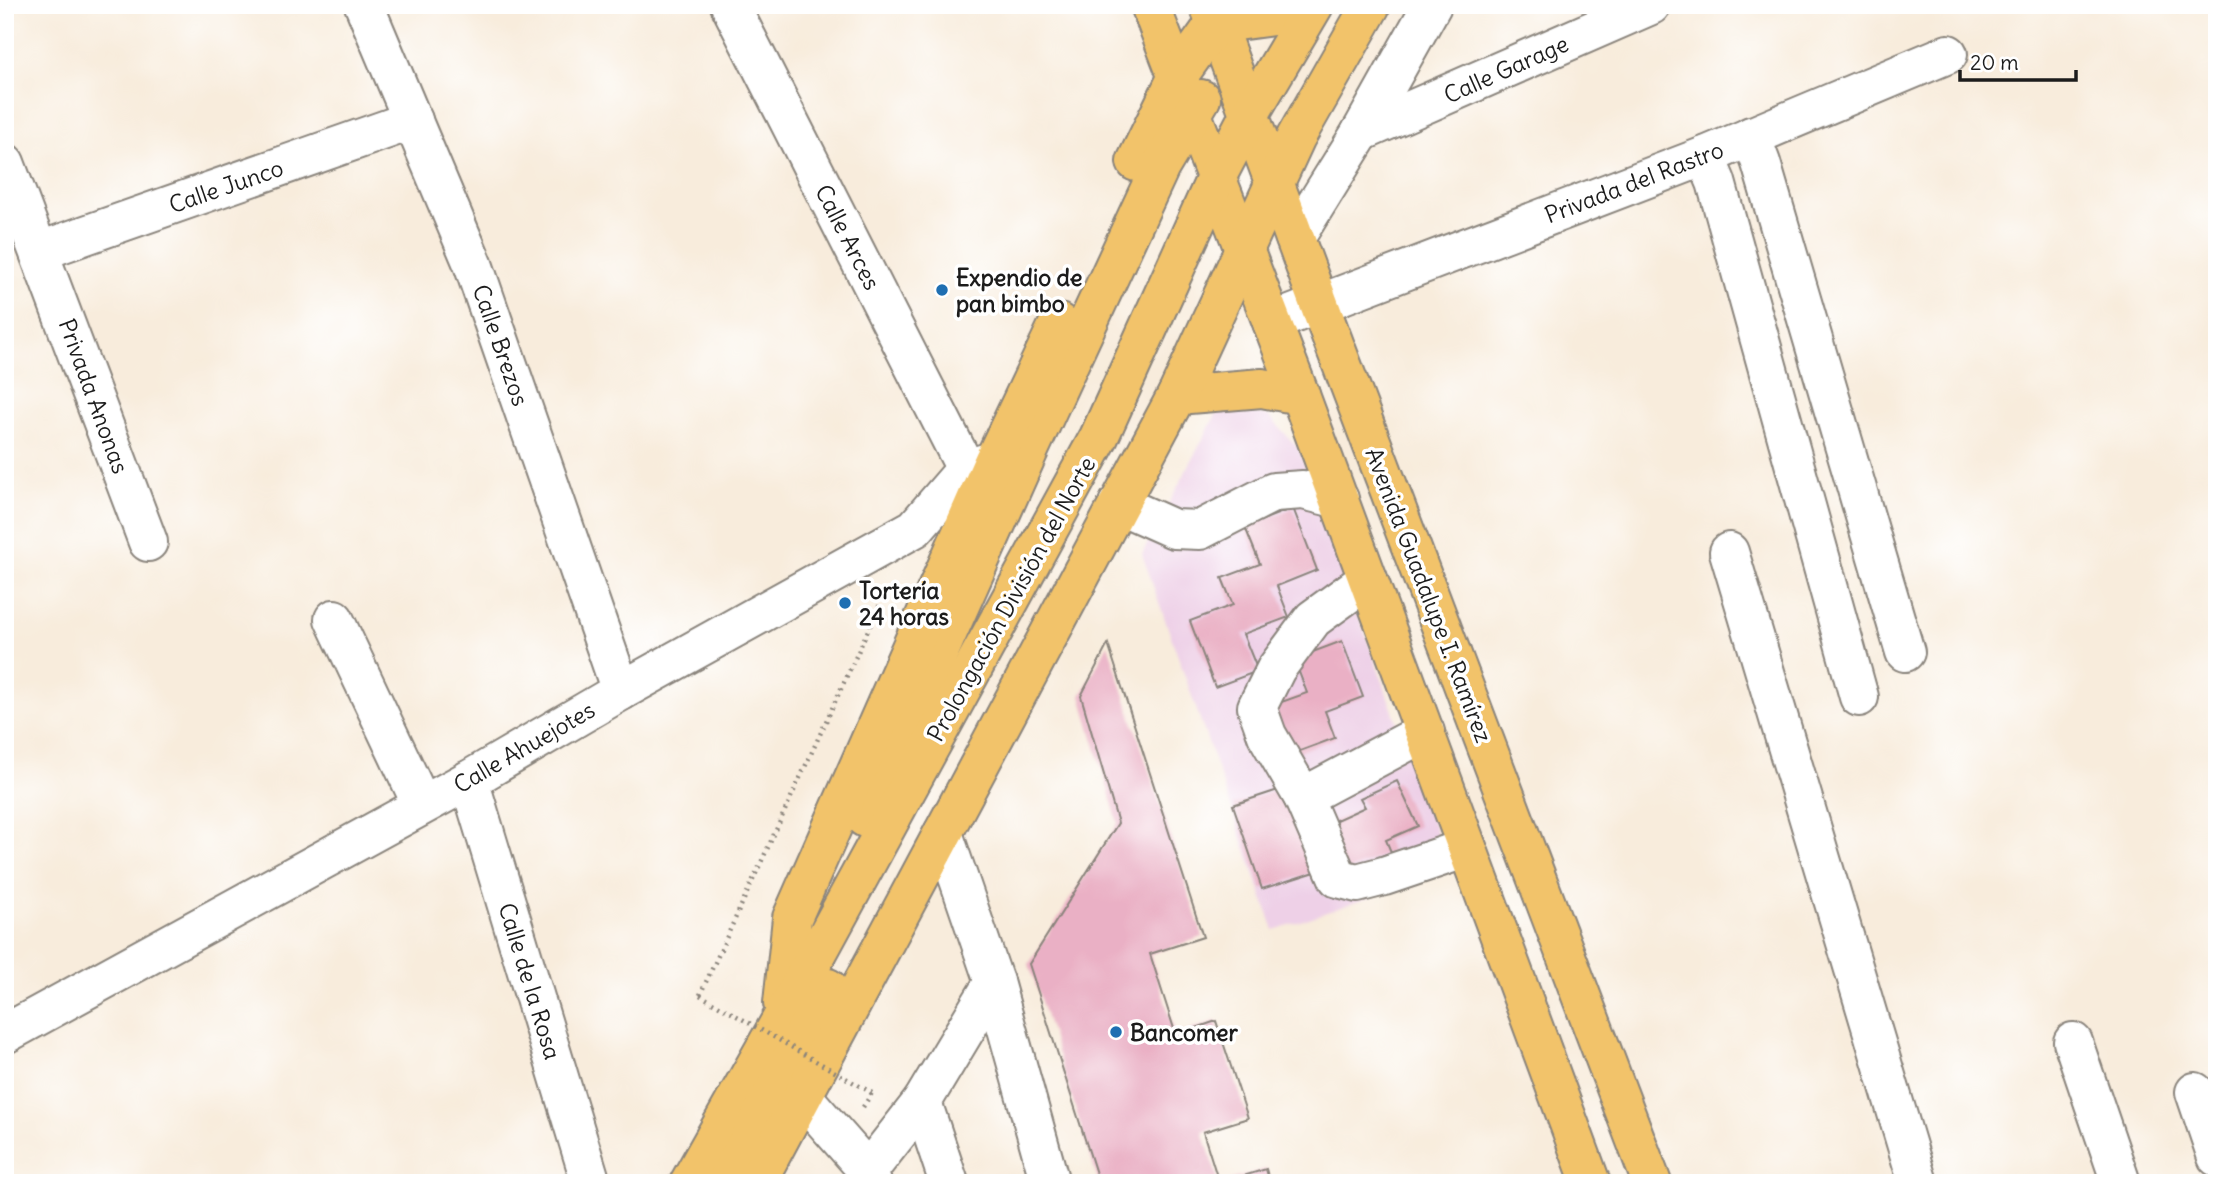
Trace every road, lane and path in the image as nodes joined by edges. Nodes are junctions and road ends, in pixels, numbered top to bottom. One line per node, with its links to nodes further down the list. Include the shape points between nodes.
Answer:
1 (364, 5): 15 (street, Calle Brezos)
2 (730, 5): 30 (street, Calle Arces)
3 (1150, 5): 12 (main road)
4 (1295, 5): 9 (main road, via 1280,15)
5 (1314, 5): 14 (main road, Prolongación División del Norte)
6 (1371, 5): 21 (main road, Prolongación División del Norte, via 1296,137)
7 (1432, 5): 16 (street)
8 (1651, 5): 16 (street, Calle Garage)
9 (1212, 15): 11 (main road, Avenida Guadalupe I. Ramírez); 12 (main road)
10 (1948, 54): 17 (street, Privada del Rastro)
11 (1228, 60): 13 (main road); 14 (main road, Avenida Guadalupe I. Ramírez)
12 (1178, 76): 13 (main road); 30 (main road)
13 (1191, 113): 20 (main road); 29 (main road, via 1160,167)
14 (1249, 115): 20 (main road, Prolongación División del Norte); 21 (main road, Avenida Guadalupe I. Ramírez)
15 (413, 120): 23 (street, Calle Junco); 39 (street, Calle Brezos, via 473,264)
16 (1361, 132): 22 (street)
17 (1751, 136): 18 (street, Privada del Rastro); 38 (street)
18 (1705, 156): 25 (street, Privada del Rastro); 40 (street)
19 (5, 163): 23 (street, Privada Anonas)
20 (1216, 178): 24 (main road); 47 (main road, Prolongación División del Norte, via 1099,437)
21 (1275, 184): 22 (main road, Avenida Guadalupe I. Ramírez); 24 (main road, Prolongación División del Norte)
22 (1295, 238): 25 (main road, Avenida Guadalupe I. Ramírez)
23 (40, 251): 34 (street, Privada Anonas)
24 (1245, 251): 26 (main road); 27 (main road, Prolongación División del Norte)
25 (1319, 304): 26 (street, Privada del Rastro); 65 (main road, Avenida Guadalupe I. Ramírez)
26 (1272, 322): 28 (main road)
27 (1177, 395): 28 (main road, via 1262,387); 32 (main road, Prolongación División del Norte)
28 (1300, 396): 31 (main road)
29 (1030, 449): 30 (street); 47 (main road, via 830,897)
30 (979, 466): 33 (street, Calle Ahuejotes); 49 (main road, via 792,918)
31 (1339, 499): 32 (street, via 1304,489 1274,492 1200,530 1174,528); 36 (main road)
32 (1118, 504): 45 (main road, Prolongación División del Norte)
33 (915, 528): 39 (street, Calle Ahuejotes); 53 (path, bridge, via 700,995)
34 (148, 542)
35 (1729, 552): 66 (street)
36 (1368, 579): 41 (main road); 43 (street, via 1313,619 1276,668 1257,706 1267,735)
37 (334, 619): 44 (street)
38 (1905, 652)
39 (621, 691): 42 (street, Calle Ahuejotes)
40 (1859, 697)
41 (1425, 732): 43 (street); 46 (main road)
42 (469, 779): 44 (street, Calle Ahuejotes); 58 (street, Calle de la Rosa)
43 (1303, 797): 46 (street, via 1338,878 1357,883 1384,877)
44 (422, 805): 50 (street, Calle Ahuejotes)
45 (943, 833): 48 (street); 54 (main road, Prolongación División del Norte)
46 (1467, 848): 64 (main road)
47 (826, 938): 49 (main road, Prolongación División del Norte); 60 (main road, via 837,971)
48 (994, 982): 55 (street); 63 (street)
49 (781, 1020): 59 (main road, Prolongación División del Norte)
50 (5, 1034)
51 (2073, 1042): 67 (street)
52 (2195, 1092): 56 (street)
53 (872, 1093)
54 (802, 1096): 57 (street); 61 (main road, Prolongación División del Norte)
55 (922, 1101): 57 (street); 62 (street)
56 (2217, 1157)
57 (870, 1177)
58 (591, 1183)
59 (689, 1183)
60 (726, 1183)
61 (756, 1183)
62 (949, 1183)
63 (1050, 1183)
64 (1591, 1183)
65 (1652, 1183)
66 (1917, 1183)
67 (2121, 1183)

